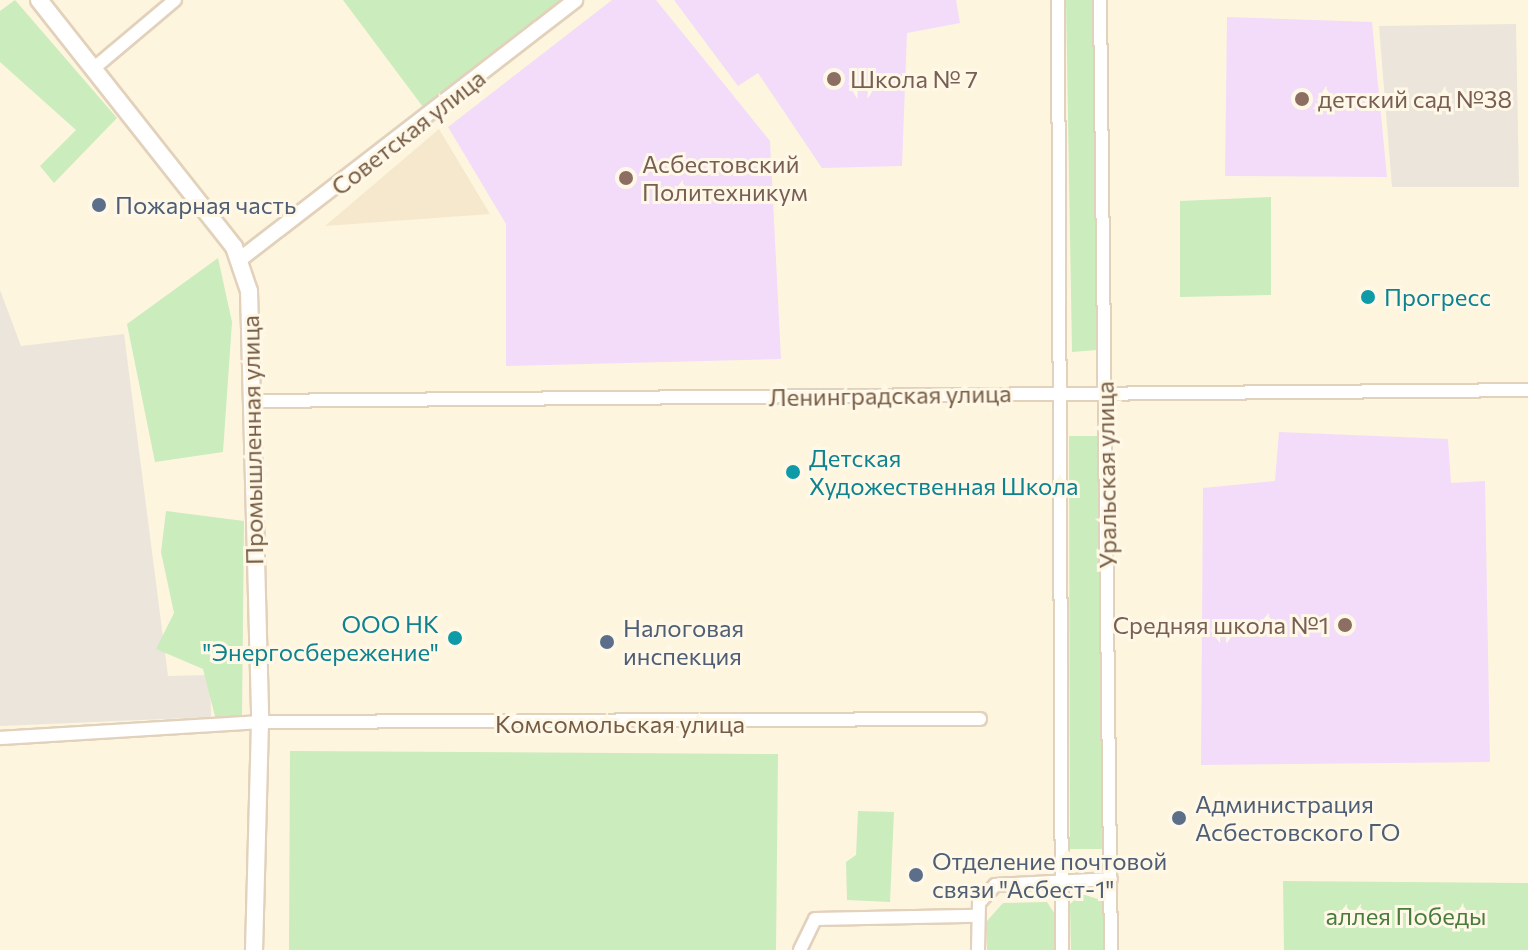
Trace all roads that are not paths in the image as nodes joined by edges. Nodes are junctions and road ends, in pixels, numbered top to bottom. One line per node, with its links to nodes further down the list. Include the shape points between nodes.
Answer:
1 (39, 0): 6 (main road, Промышленная улица)
2 (175, 0): 6 (street)
3 (575, 0): 7 (street, Советская улица)
4 (1058, 0): 9 (street, Уральская улица)
5 (1100, 0): 10 (street, Уральская улица)
6 (93, 69): 7 (main road, Промышленная улица)
7 (239, 260): 11 (main road, Промышленная улица, via 252,320)
8 (1528, 390): 10 (street, Ленинградская улица)
9 (1062, 392): 10 (street, Ленинградская улица); 11 (street, Ленинградская улица); 16 (street, Уральская улица)
10 (1104, 392): 15 (street, Уральская улица)
11 (252, 401): 13 (main road, Промышленная улица)
12 (980, 719): 13 (street, Комсомольская улица)
13 (260, 722): 14 (street, Комсомольская улица); 18 (main road, Промышленная улица)
14 (0, 738)
15 (1111, 879): 16 (street); 22 (street, Уральская улица)
16 (1061, 881): 17 (street, via 995,885); 21 (street, Уральская улица)
17 (978, 916): 19 (street, via 815,919); 20 (street)
18 (254, 950)
19 (800, 950)
20 (978, 950)
21 (1062, 950)
22 (1111, 950)

